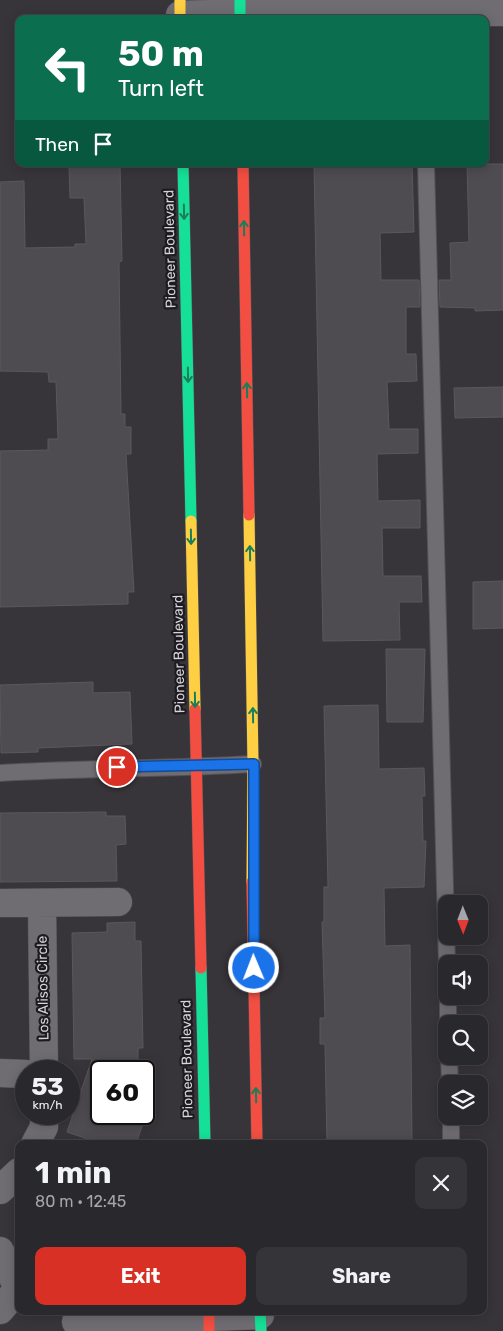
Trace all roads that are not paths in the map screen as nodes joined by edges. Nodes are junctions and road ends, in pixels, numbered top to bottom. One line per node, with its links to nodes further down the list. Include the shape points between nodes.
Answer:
1 (240, 10): 2 (street); 4 (street)
2 (180, 11)
3 (503, 12): 4 (street)
4 (416, 15)
5 (183, 167): 9 (main road, Pioneer Boulevard, one-way to 9)
6 (243, 167): 8 (main road, one-way to 6)
7 (426, 167): 14 (lane)
8 (254, 764): 9 (lane); 22 (main road, one-way to 8, via 252,909)
9 (196, 767): 10 (lane, via 97,767); 21 (main road, Pioneer Boulevard)
10 (0, 773)
11 (118, 902): 13 (street)
12 (0, 903): 13 (street)
13 (42, 904): 15 (street, Los Alisos Circle)
14 (447, 955)
15 (44, 1060)
16 (0, 1073): 17 (street)
17 (15, 1074)
18 (44, 1125): 20 (street)
19 (451, 1125): 23 (lane)
20 (37, 1140)
21 (204, 1140)
22 (257, 1140)
23 (452, 1140)
24 (15, 1176): 25 (street)
25 (0, 1190)
26 (0, 1251): 27 (street)
27 (15, 1282)
28 (15, 1292): 29 (street)
29 (0, 1310)
30 (0, 1315): 34 (street)
31 (260, 1319): 32 (street)
32 (209, 1320): 33 (street)
33 (74, 1322)
34 (1, 1331)

